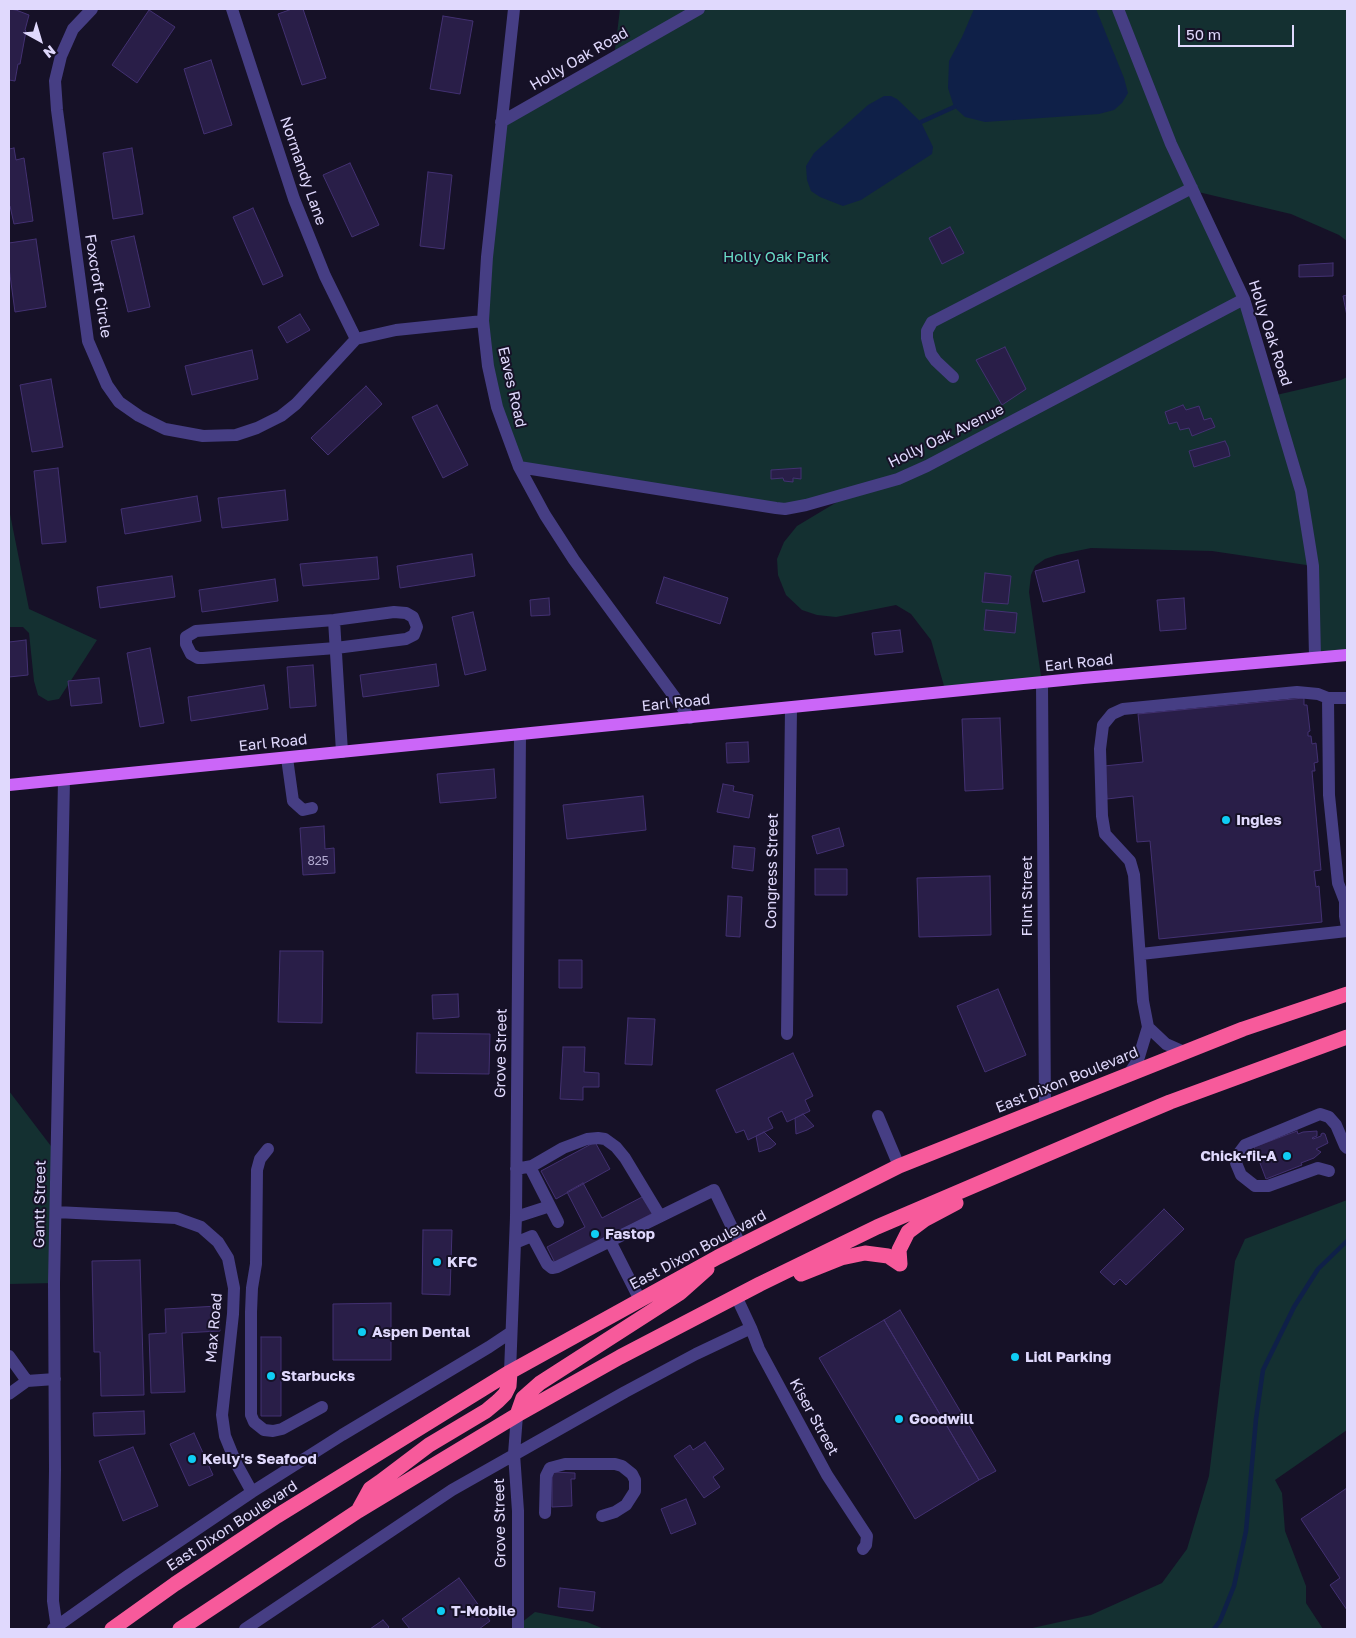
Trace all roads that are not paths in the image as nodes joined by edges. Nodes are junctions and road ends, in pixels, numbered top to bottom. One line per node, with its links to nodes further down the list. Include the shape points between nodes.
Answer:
1 (92, 9): 10 (street, Foxcroft Circle, via 73,29 60,56 55,81 88,341 107,385 119,402 165,429 203,436 236,435 281,416)
2 (232, 9): 10 (street, Normandy Lane, via 294,199 325,276)
3 (514, 9): 6 (street, Eaves Road)
4 (699, 9): 6 (street, Holly Oak Road)
5 (1118, 9): 7 (street, Holly Oak Road, via 1171,144)
6 (501, 122): 9 (street, Eaves Road)
7 (1192, 188): 8 (street, Holly Oak Road); 11 (street, via 932,322 927,331 931,354)
8 (1244, 299): 12 (street, Holly Oak Avenue, via 928,466 898,479 806,505 776,508); 16 (street, Holly Oak Road, via 1301,491 1313,566)
9 (483, 321): 10 (street, via 396,330); 12 (street, Eaves Road, via 497,407)
10 (356, 339)
11 (953, 377)
12 (519, 467): 21 (street, Eaves Road, via 574,560)
13 (334, 620): 14 (street); 14 (street, via 406,612 413,617 417,627 414,635 406,639); 14 (street, via 196,631 186,640 189,651 198,658)
14 (336, 648): 23 (street)
15 (1347, 655): 16 (main road, Earl Road)
16 (1315, 657): 17 (main road, Earl Road)
17 (1042, 684): 20 (main road, Earl Road); 37 (street, Flint Street)
18 (1328, 698): 19 (street); 28 (street, via 1329,795 1338,883); 30 (street, via 1297,692 1123,709 1112,714 1103,725 1100,749 1102,816 1105,834 1130,861 1134,875)
19 (1347, 698)
20 (791, 708): 21 (main road, Earl Road); 33 (street, Congress Street)
21 (690, 718): 22 (main road, Earl Road)
22 (520, 734): 23 (main road, Earl Road); 44 (street, Grove Street)
23 (342, 752): 24 (main road, Earl Road)
24 (287, 758): 25 (main road, Earl Road); 27 (street, via 293,801 304,810)
25 (64, 780): 26 (main road, Earl Road); 47 (street, Gantt Street)
26 (9, 785)
27 (312, 808)
28 (1346, 902): 29 (street)
29 (1347, 929): 30 (street)
30 (1141, 954): 32 (street)
31 (1347, 994): 35 (highway, East Dixon Boulevard)
32 (1148, 1027): 35 (street, via 1166,1044); 36 (street, via 1138,1060)
33 (787, 1034)
34 (1347, 1037): 41 (highway, via 1170,1102)
35 (1184, 1052): 36 (highway, East Dixon Boulevard)
36 (1129, 1074): 37 (highway, East Dixon Boulevard)
37 (1045, 1109): 42 (highway, East Dixon Boulevard)
38 (878, 1116): 42 (street)
39 (1347, 1148): 45 (street, via 1336,1125 1329,1117 1320,1114 1245,1145 1236,1164 1241,1175 1255,1186 1268,1186 1318,1168)
40 (268, 1149): 65 (street, via 257,1170 256,1264 251,1312 251,1415 254,1422 272,1432 282,1430)
41 (1031, 1161): 55 (highway, via 877,1227); 55 (highway, via 915,1226 900,1245 900,1264 888,1256 856,1254 770,1287)
42 (899, 1166): 53 (highway, East Dixon Boulevard)
43 (530, 1167): 44 (street); 46 (street); 48 (street, via 563,1148 587,1139 605,1139 625,1158)
44 (516, 1169): 49 (street, Grove Street)
45 (1329, 1172)
46 (550, 1206): 49 (street); 50 (street)
47 (56, 1212): 62 (street, Gantt Street); 68 (street, Max Road, via 176,1218 201,1227 218,1242 228,1258 234,1288 222,1415 228,1444)
48 (660, 1216): 51 (street); 53 (street, via 714,1190)
49 (516, 1217): 52 (street, Grove Street)
50 (558, 1222)
51 (610, 1241): 52 (street, via 552,1268 532,1236); 57 (street)
52 (515, 1243): 59 (street, Grove Street)
53 (741, 1246): 54 (highway, East Dixon Boulevard)
54 (718, 1257): 57 (highway, East Dixon Boulevard); 66 (highway, via 680,1293 530,1391 523,1398)
55 (760, 1284): 56 (highway)
56 (736, 1296): 58 (street, Kiser Street); 66 (highway)
57 (640, 1300): 61 (highway, East Dixon Boulevard)
58 (751, 1328): 67 (street, via 696,1354); 72 (street, Kiser Street, via 759,1349 823,1467 867,1536)
59 (510, 1333): 61 (street, Grove Street); 68 (street, East Dixon Boulevard)
60 (9, 1356): 63 (street)
61 (510, 1372): 69 (highway, via 505,1394 498,1402 429,1445 370,1489); 74 (highway, East Dixon Boulevard, via 277,1516)
62 (55, 1379): 63 (street); 73 (street, Gantt Street)
63 (27, 1381): 64 (street)
64 (9, 1394)
65 (322, 1407)
66 (517, 1416): 67 (street, Grove Street); 69 (highway)
67 (514, 1454): 76 (street, via 452,1490); 77 (street, Grove Street, via 518,1511)
68 (252, 1492): 73 (street, East Dixon Boulevard, via 128,1575)
69 (358, 1511): 75 (highway)
70 (545, 1513): 71 (street, via 546,1476 550,1468 565,1464 622,1466 632,1474 635,1491 626,1505)
71 (602, 1516)
72 (863, 1549)
73 (55, 1629)
74 (112, 1629)
75 (180, 1629)
76 (245, 1629)
77 (518, 1629)

